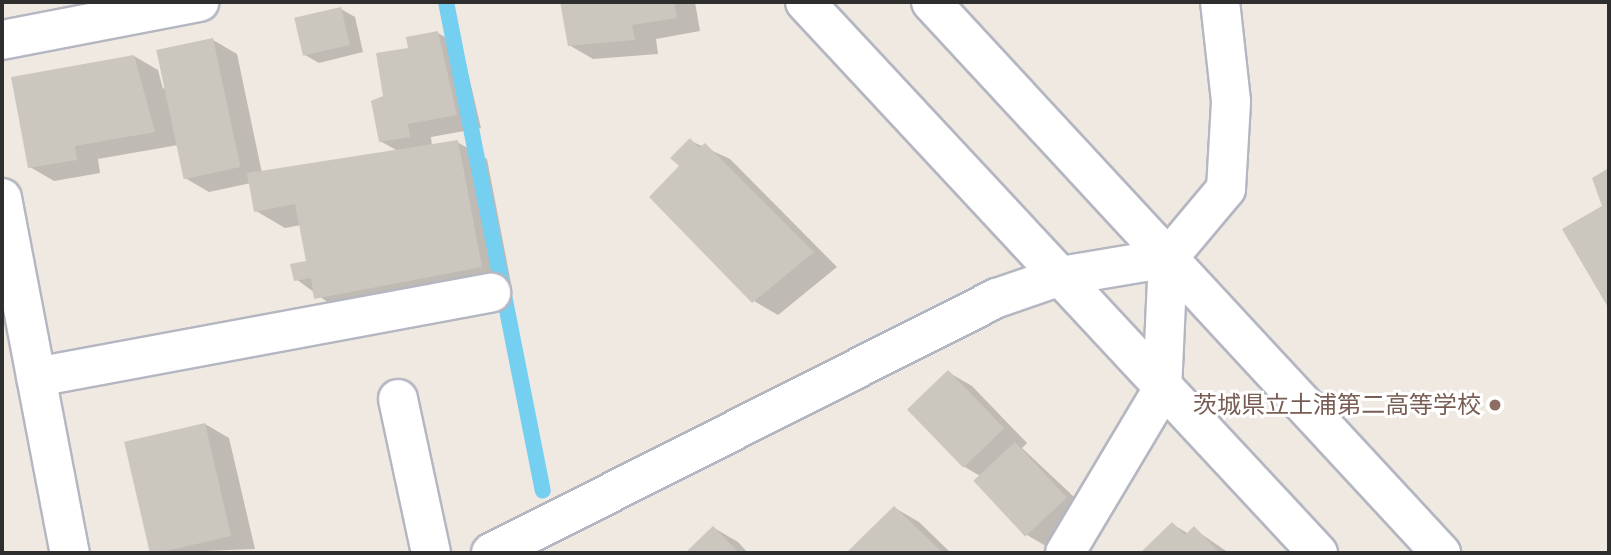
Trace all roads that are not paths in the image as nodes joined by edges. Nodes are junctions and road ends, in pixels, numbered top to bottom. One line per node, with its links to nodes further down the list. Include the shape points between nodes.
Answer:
1 (199, 2): 5 (street)
2 (805, 2): 8 (street)
3 (931, 2): 7 (street)
4 (1220, 2): 7 (street, via 1231,100 1226,189)
5 (2, 40)
6 (2, 198): 10 (street)
7 (1168, 258): 8 (street); 11 (street); 19 (street)
8 (1061, 276): 11 (street); 13 (street, via 997,298)
9 (491, 293): 10 (street)
10 (36, 377): 14 (street)
11 (1162, 390): 17 (street); 18 (street)
12 (398, 398): 15 (street)
13 (538, 542): 16 (street)
14 (71, 553)
15 (431, 553)
16 (491, 553)
17 (1065, 553)
18 (1318, 553)
19 (1441, 553)

